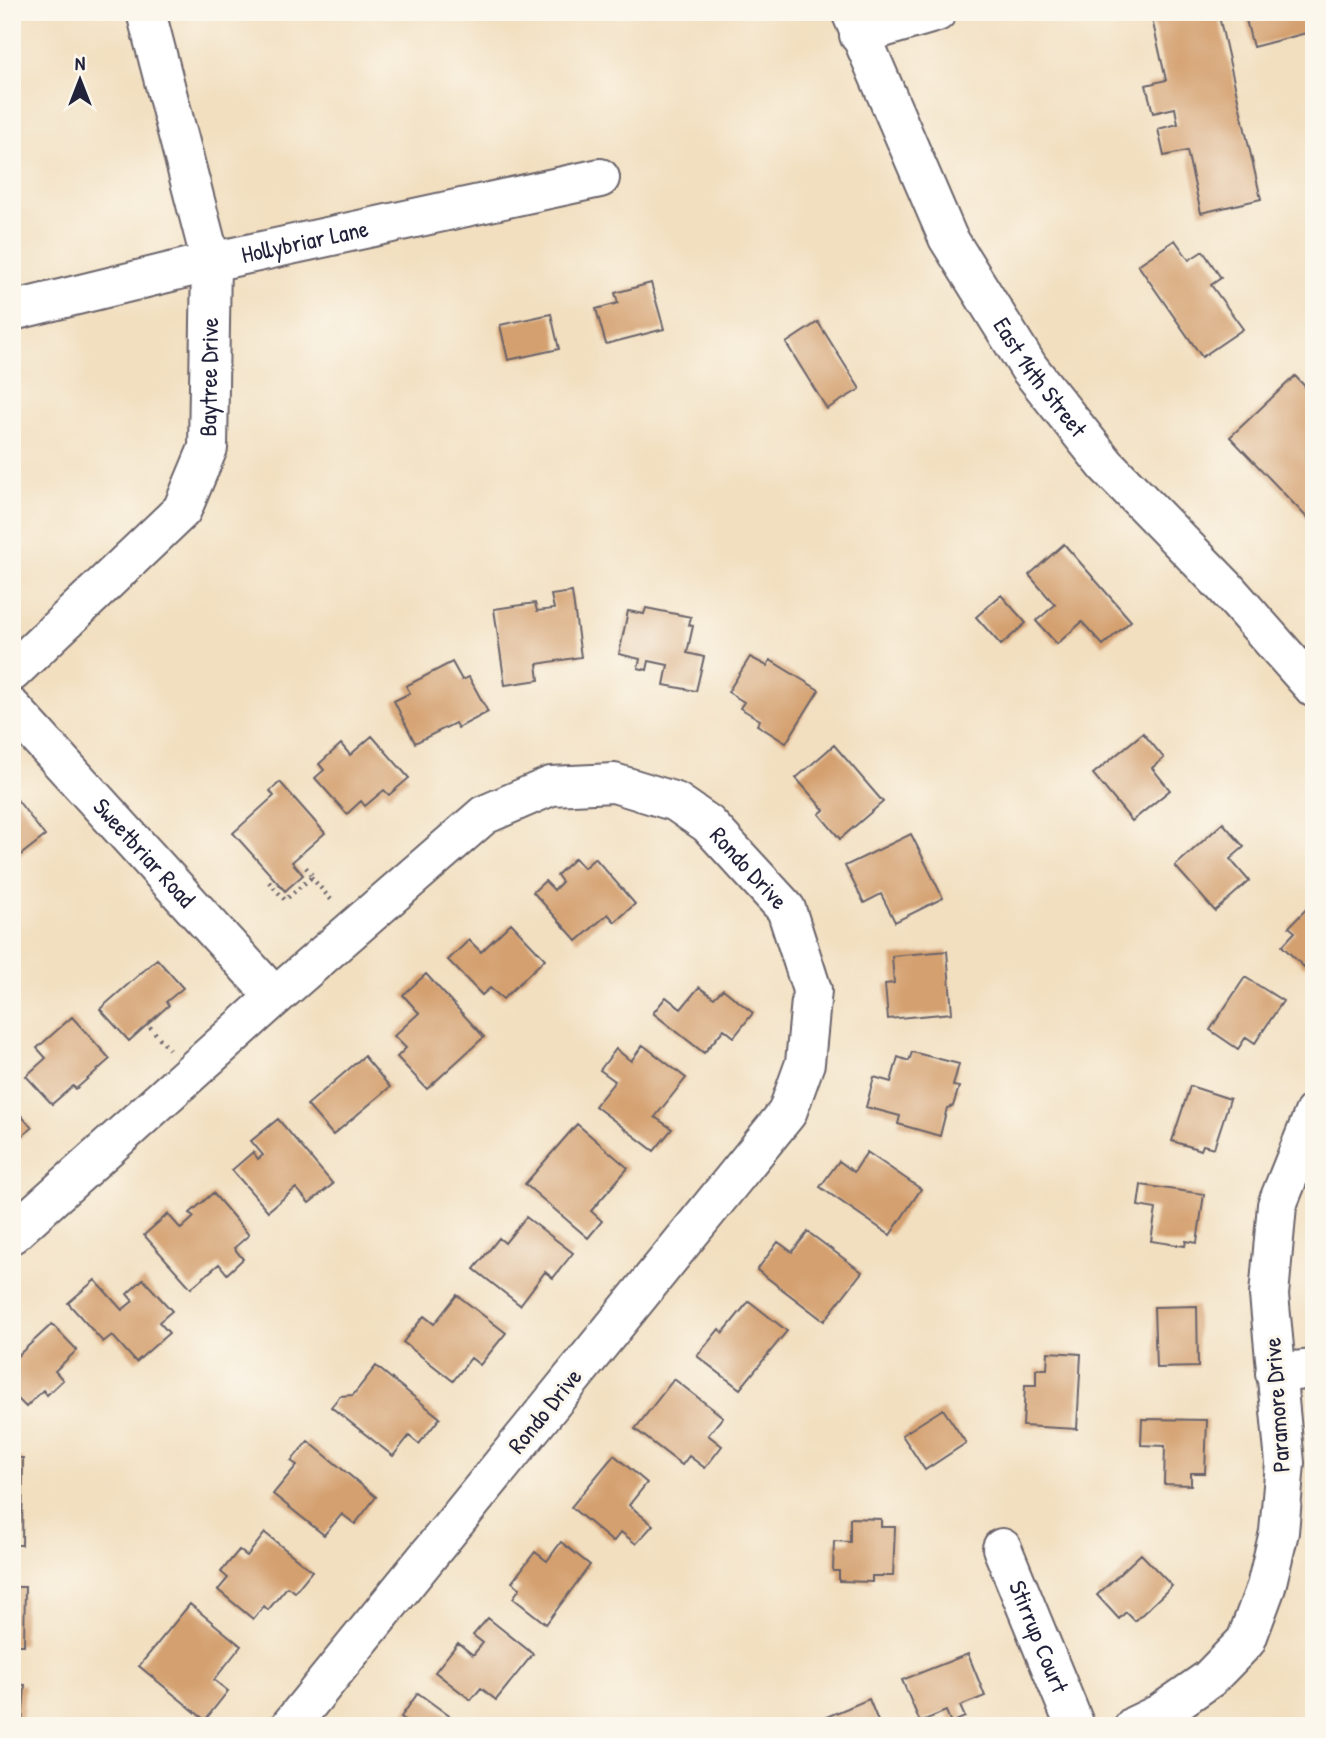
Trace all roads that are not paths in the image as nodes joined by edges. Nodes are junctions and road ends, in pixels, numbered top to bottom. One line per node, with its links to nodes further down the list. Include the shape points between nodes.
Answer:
1 (146, 12): 5 (street, Baytree Drive)
2 (937, 12): 3 (street)
3 (855, 23): 8 (street, East 14th Street, via 948,238 1029,368 1106,465 1225,587)
4 (600, 178): 5 (street, Hollybriar Lane)
5 (211, 262): 6 (street, Hollybriar Lane); 7 (street, Baytree Drive, via 208,449 182,510)
6 (12, 311)
7 (12, 672)
8 (1314, 688)
9 (12, 708): 10 (street, Sweetbriar Road)
10 (275, 997): 12 (street, Rondo Drive); 16 (street, Rondo Drive, via 484,815 551,786 614,783 676,802 708,824 786,909 812,990 805,1063 787,1113)
11 (1314, 1113): 14 (street, Paramore Drive, via 1277,1205 1269,1295)
12 (12, 1234)
13 (1314, 1369): 14 (street)
14 (1275, 1373): 18 (street, Paramore Drive, via 1285,1463 1279,1531 1266,1587 1246,1641 1209,1679)
15 (1002, 1548): 17 (street, Stirrup Court)
16 (290, 1726)
17 (1076, 1726)
18 (1134, 1726)

